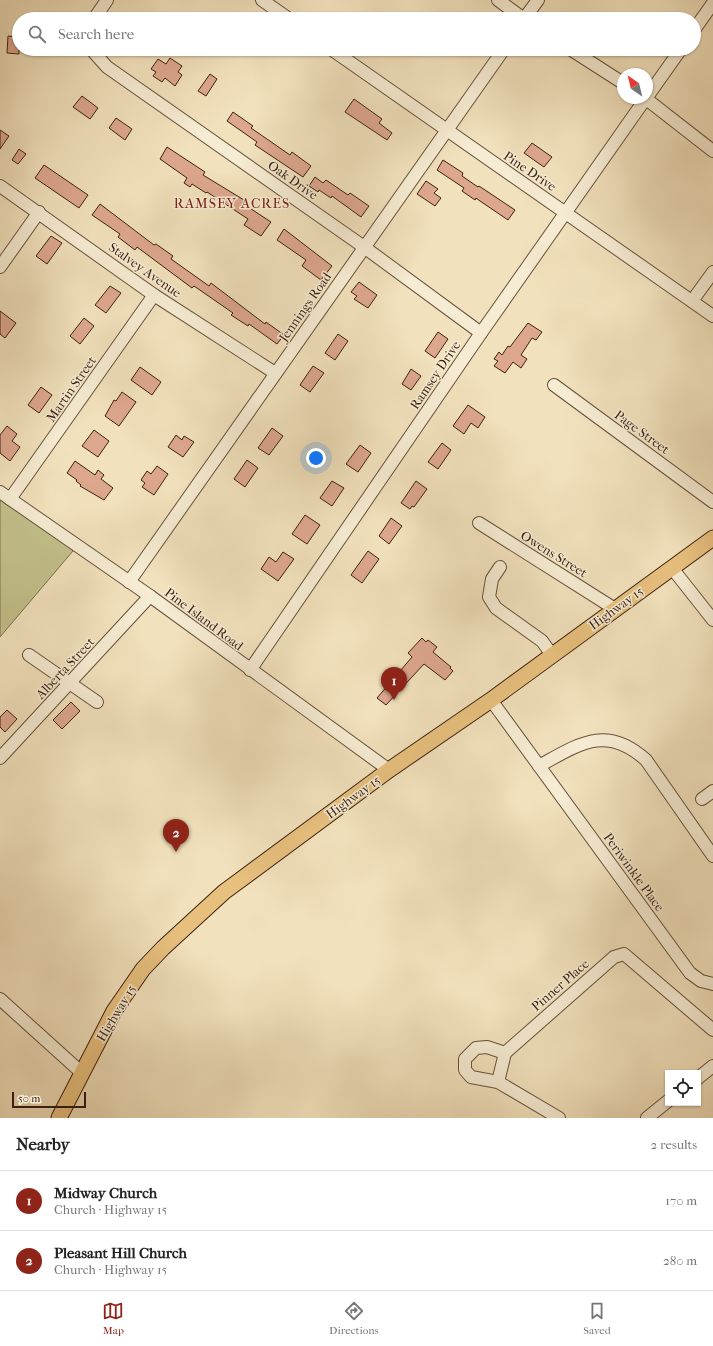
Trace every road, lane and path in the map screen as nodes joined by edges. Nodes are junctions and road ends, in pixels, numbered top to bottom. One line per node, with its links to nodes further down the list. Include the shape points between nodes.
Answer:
1 (107, 0): 6 (street)
2 (262, 0): 7 (street)
3 (498, 0): 8 (street)
4 (538, 0): 9 (street)
5 (713, 3): 10 (street)
6 (99, 12)
7 (279, 12)
8 (514, 12)
9 (529, 12)
10 (701, 20)
11 (98, 56): 25 (street, Oak Drive, via 107,66)
12 (341, 56): 20 (street, Pine Drive)
13 (499, 56): 20 (street, Jennings Road)
14 (581, 56): 16 (street)
15 (676, 56): 17 (street, Ramsey Drive)
16 (617, 79)
17 (653, 88)
18 (642, 104): 24 (street, Ramsey Drive)
19 (653, 104): 21 (street)
20 (447, 130): 24 (street, Pine Drive); 25 (street, Jennings Road)
21 (713, 151)
22 (0, 186): 23 (street, Stalvey Avenue)
23 (39, 212): 26 (street); 28 (street, Stalvey Avenue)
24 (566, 212): 29 (street, Pine Drive); 31 (street, Ramsey Drive)
25 (364, 247): 31 (street, Oak Drive); 32 (street, Jennings Road)
26 (0, 268)
27 (713, 272): 29 (street)
28 (154, 295): 32 (street, Stalvey Avenue); 35 (street, Martin Street)
29 (692, 301): 30 (street, Pine Drive)
30 (713, 316)
31 (481, 333): 47 (street, Ramsey Drive)
32 (276, 373): 41 (street, Jennings Road)
33 (554, 386): 36 (street, Page Street)
34 (0, 492): 35 (street, Pine Island Road)
35 (10, 499): 41 (street, Pine Island Road)
36 (713, 502)
37 (479, 523): 43 (street, Owens Street)
38 (713, 538): 40 (main road, Highway 15)
39 (500, 567): 46 (street, via 492,579 489,597 496,608 542,641)
40 (672, 568): 43 (main road, Highway 15); 44 (street)
41 (129, 582): 42 (street, Pine Island Road)
42 (150, 596): 47 (street, Pine Island Road); 48 (street, Alberta Street)
43 (615, 609): 46 (main road, Highway 15)
44 (713, 619)
45 (29, 655): 48 (street)
46 (552, 655): 49 (main road, Highway 15)
47 (250, 670): 53 (street, Pine Island Road)
48 (69, 684): 50 (street); 51 (street, Alberta Street)
49 (491, 700): 52 (street, Periwinkle Place); 53 (main road, Highway 15)
50 (97, 702)
51 (0, 758)
52 (539, 766): 56 (street, via 587,741 621,743 633,748 646,760); 57 (street, Periwinkle Place, via 690,973 701,981)
53 (389, 770): 62 (main road, Highway 15, via 224,892 163,948 143,969 114,1011)
54 (713, 791): 55 (street)
55 (702, 799)
56 (713, 856)
57 (713, 984)
58 (0, 999): 62 (street)
59 (713, 1030): 60 (street, Pinner Place, via 624,954 614,957)
60 (505, 1052): 64 (street); 64 (street, via 487,1047 476,1048 466,1059 465,1070 471,1077)
61 (713, 1066): 63 (street)
62 (82, 1073): 66 (main road, Highway 15)
63 (701, 1076)
64 (498, 1082): 67 (street)
65 (665, 1104): 68 (street)
66 (59, 1118)
67 (559, 1118)
68 (647, 1118)

